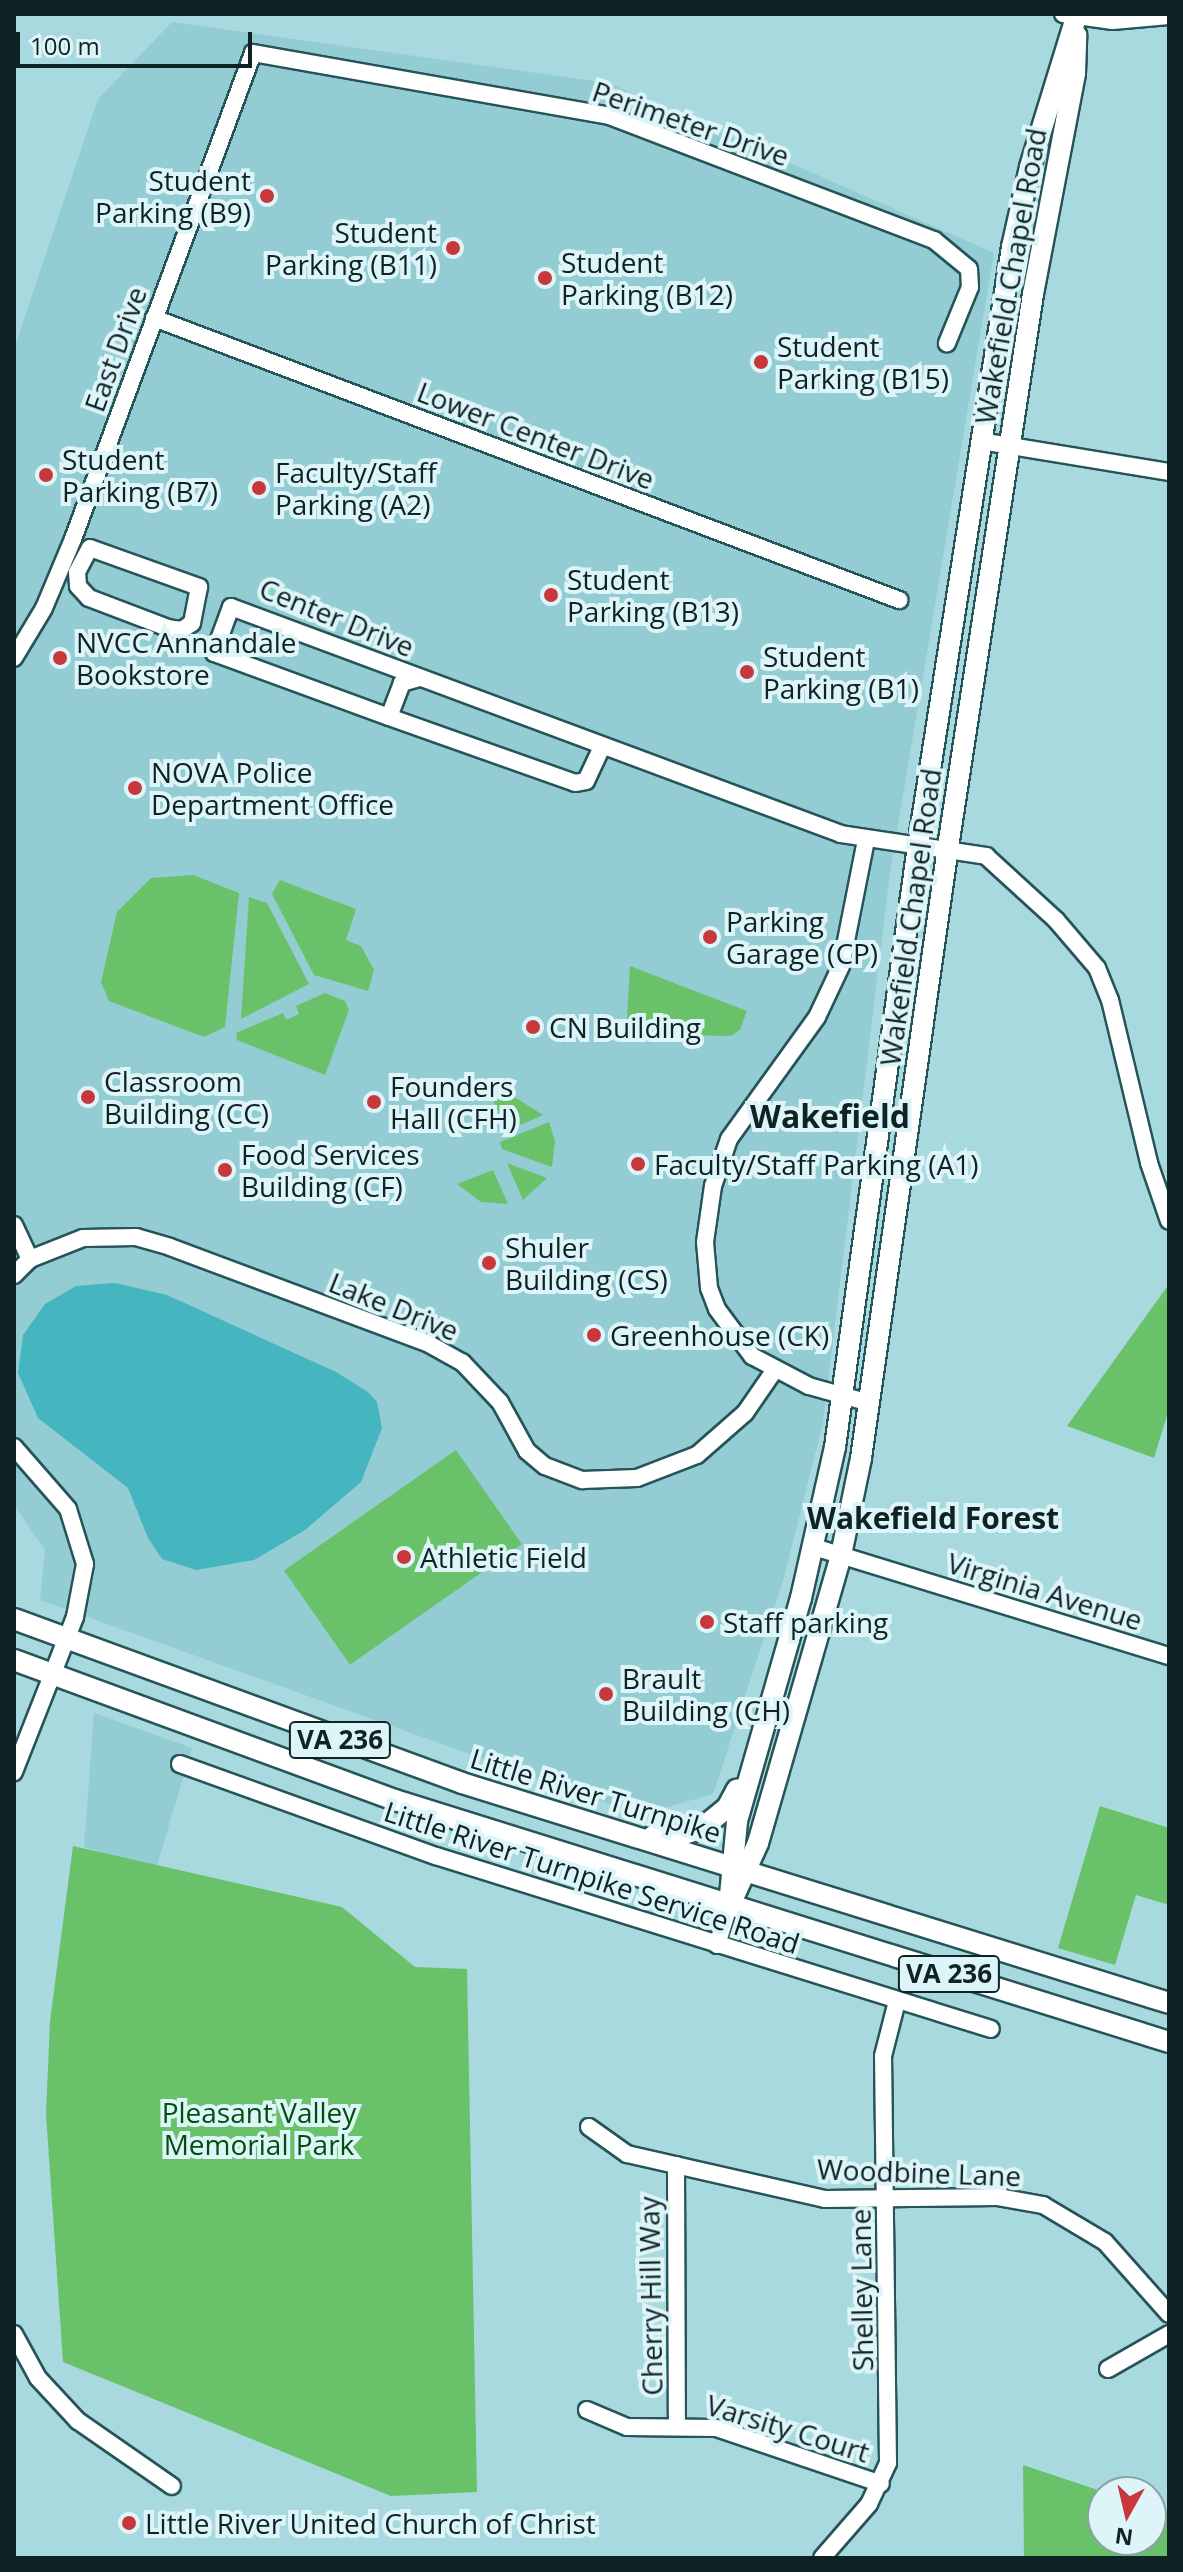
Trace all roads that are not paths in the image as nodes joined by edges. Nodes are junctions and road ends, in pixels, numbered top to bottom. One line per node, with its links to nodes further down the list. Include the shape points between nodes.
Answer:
1 (1072, 15): 2 (street, via 1113,21); 6 (main road, Wakefield Chapel Road, via 1021,202); 7 (main road, Wakefield Chapel Road, via 1075,73)
2 (1169, 16)
3 (253, 53): 4 (street, East Drive); 5 (street, Perimeter Drive, via 609,116 934,240 969,269 970,287)
4 (154, 318): 9 (street, East Drive); 13 (street, Lower Center Drive)
5 (947, 343)
6 (980, 441): 7 (street); 19 (main road, Wakefield Chapel Road)
7 (1009, 445): 8 (street); 20 (main road, Wakefield Chapel Road)
8 (1169, 472)
9 (73, 539): 10 (street); 11 (street, East Drive)
10 (90, 548): 12 (street, via 77,572); 12 (street, via 199,587 199,605 192,623 174,630 89,598)
11 (55, 585): 12 (street); 14 (street, East Drive)
12 (78, 586)
13 (899, 600)
14 (14, 658)
15 (419, 678): 16 (street, Center Drive, via 402,683); 16 (street, Center Drive, via 287,623 231,607 214,653); 17 (street, Center Drive)
16 (389, 717): 17 (street, Center Drive, via 575,783 586,781)
17 (602, 746): 18 (street, Center Drive)
18 (866, 840): 19 (street, Center Drive); 25 (street, via 841,966 817,1017 729,1139 707,1214 706,1266 717,1309 742,1346)
19 (918, 846): 20 (street, Center Drive); 26 (main road, Wakefield Chapel Road)
20 (948, 847): 21 (street, Center Drive, via 986,856 1003,868 1097,968); 27 (main road, Wakefield Chapel Road)
21 (1169, 1221)
22 (14, 1225): 23 (street)
23 (30, 1259): 24 (street, Lake Drive); 25 (street, Lake Drive, via 83,1238 136,1237 429,1344 483,1381 527,1451 545,1466 582,1480 637,1478 697,1455 745,1413)
24 (14, 1275)
25 (774, 1371): 26 (street)
26 (842, 1397): 27 (street); 29 (main road, Wakefield Chapel Road)
27 (870, 1403): 30 (main road, Wakefield Chapel Road)
28 (14, 1447): 32 (street, via 68,1509 83,1545 85,1583)
29 (814, 1547): 30 (street, Virginia Avenue); 36 (main road, Wakefield Chapel Road)
30 (841, 1555): 33 (street, Virginia Avenue); 40 (main road, Wakefield Chapel Road)
31 (14, 1619): 32 (main road, Little River Turnpike / VA 236)
32 (66, 1637): 35 (street); 39 (main road, Little River Turnpike / VA 236, via 448,1778)
33 (1169, 1656)
34 (14, 1660): 35 (main road, VA 236)
35 (50, 1673): 38 (street); 41 (main road, VA 236, via 395,1800)
36 (760, 1738): 39 (main road, via 727,1808 716,1820 675,1837); 40 (main road, Wakefield Chapel Road)
37 (180, 1764): 42 (street, Little River Turnpike Service Road, via 436,1856)
38 (14, 1772)
39 (618, 1832): 40 (main road, Little River Turnpike / VA 236)
40 (739, 1869): 41 (main road, Wakefield Chapel Road); 44 (main road, Little River Turnpike / VA 236)
41 (729, 1906): 42 (street, Wakefield Chapel Road); 46 (main road, VA 236)
42 (717, 1945): 43 (street, Little River Turnpike Service Road)
43 (897, 2001): 45 (street, Little River Turnpike Service Road); 49 (street, Shelley Lane, via 883,2056)
44 (1169, 2003)
45 (991, 2029)
46 (1169, 2042)
47 (589, 2127): 48 (street, Woodbine Lane, via 627,2154)
48 (676, 2165): 49 (street, Woodbine Lane, via 825,2199); 55 (street, Cherry Hill Way)
49 (885, 2200): 50 (street, Woodbine Lane, via 998,2197 1043,2205 1105,2242); 56 (street, Shelley Lane, via 891,2441)
50 (1169, 2314)
51 (14, 2334): 57 (street, via 38,2378 78,2421)
52 (1169, 2334): 53 (street)
53 (1108, 2369)
54 (587, 2410): 55 (street, Varsity Court, via 627,2427)
55 (677, 2425): 56 (street, Varsity Court, via 716,2428)
56 (881, 2484): 58 (street, Shelley Lane)
57 (172, 2486)
58 (822, 2558)

